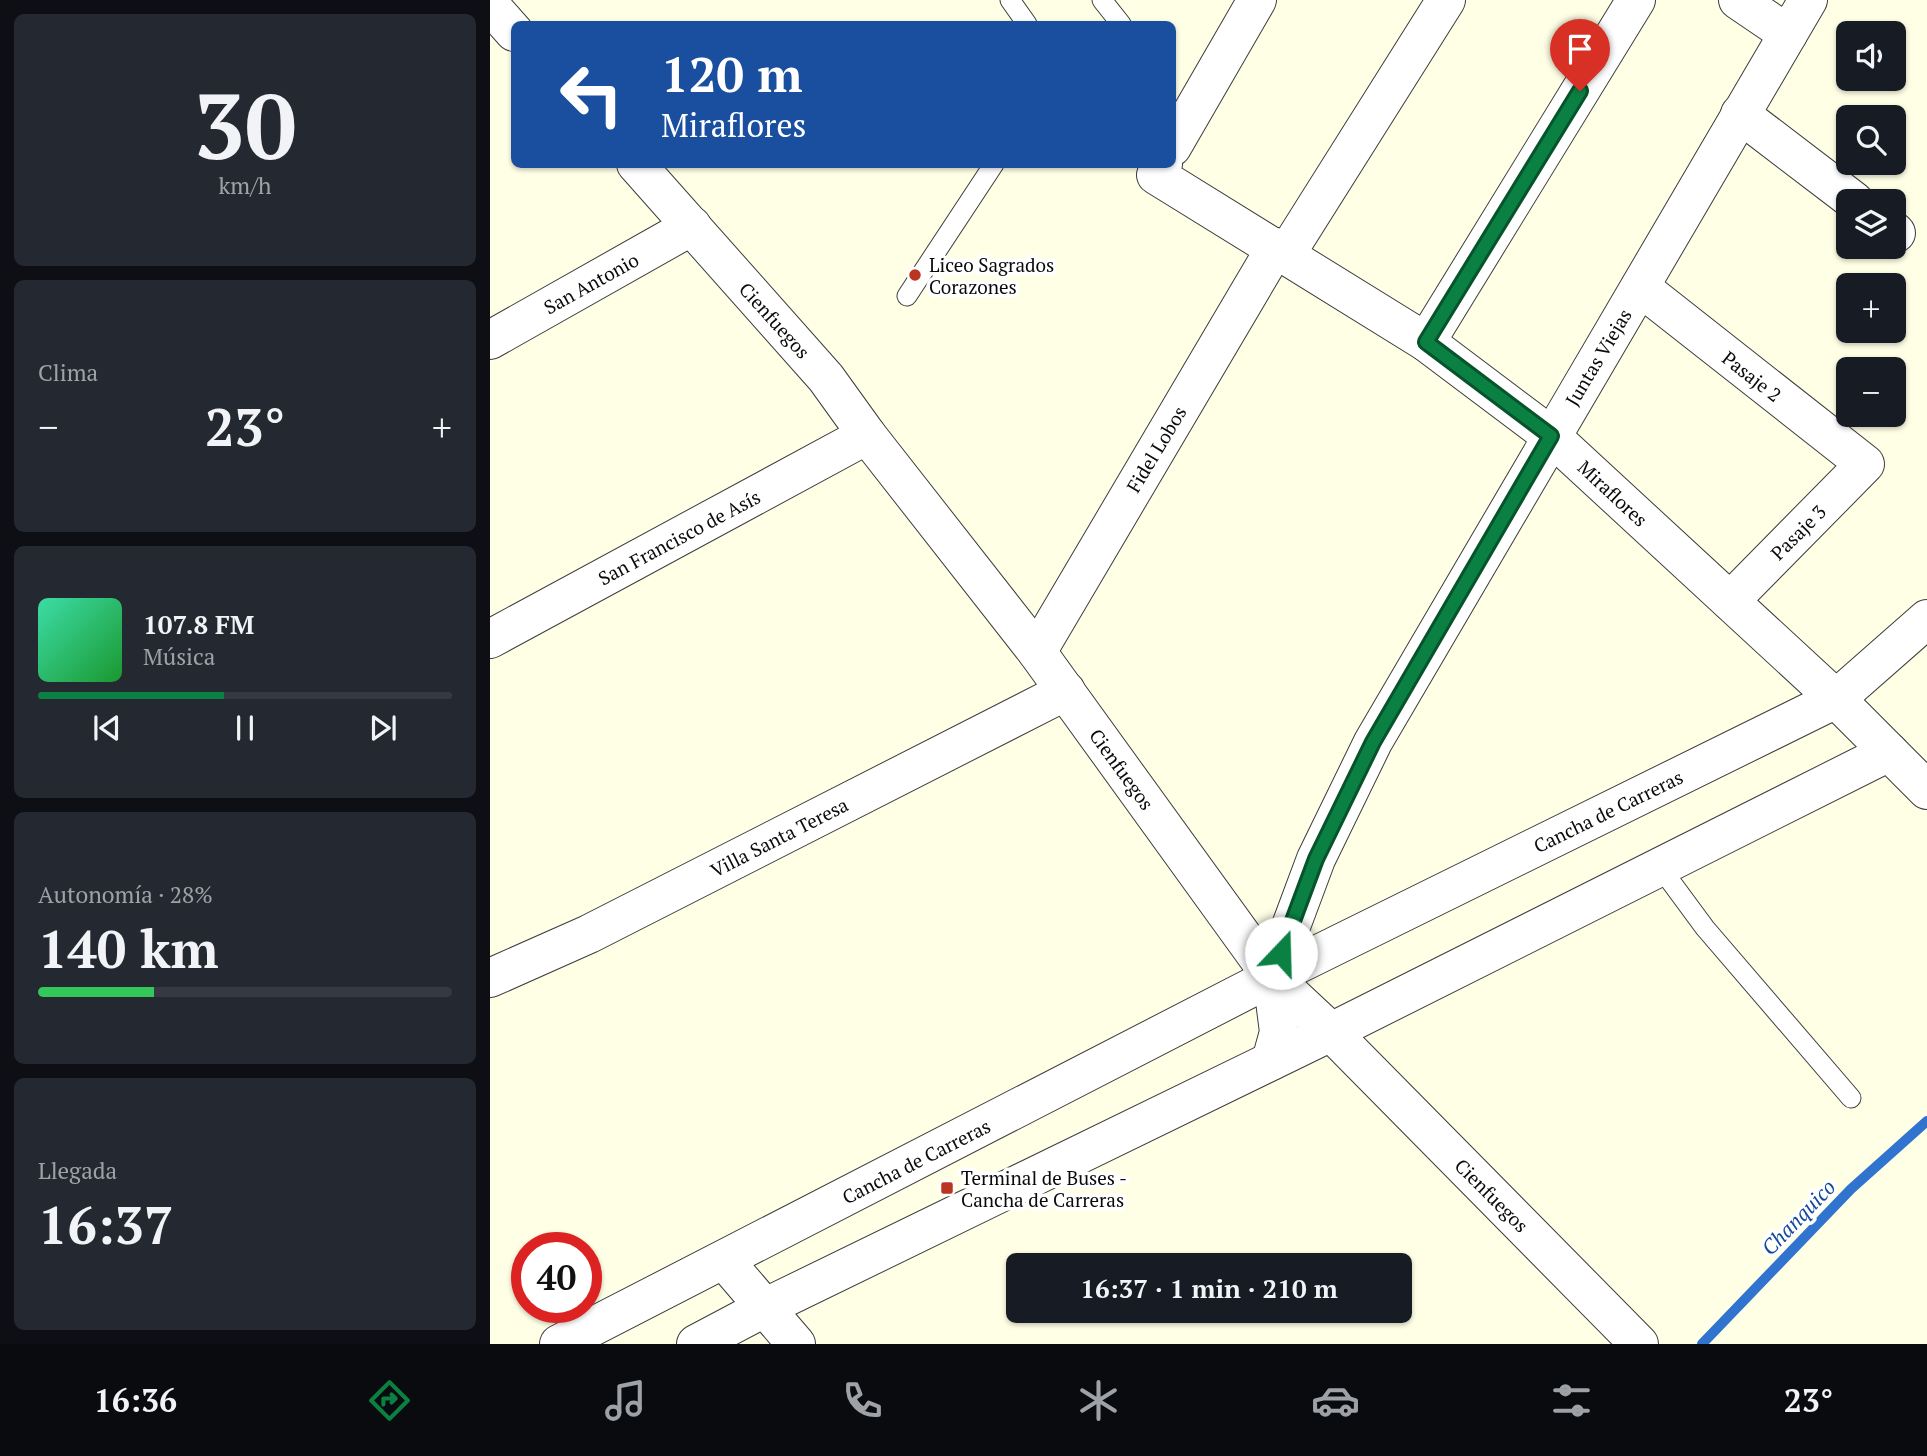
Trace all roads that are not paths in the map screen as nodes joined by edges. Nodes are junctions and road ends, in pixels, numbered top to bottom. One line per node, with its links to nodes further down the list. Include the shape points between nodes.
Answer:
1 (1010, 0): 9 (lane)
2 (1102, 0): 10 (lane)
3 (1257, 0): 14 (street)
4 (1446, 0): 20 (street, Fidel Lobos)
5 (1636, 0): 24 (street)
6 (1738, 0): 12 (street)
7 (1808, 0): 12 (street, Juntas Viejas)
8 (490, 5): 11 (street)
9 (1025, 21)
10 (1119, 21)
11 (511, 29)
12 (1788, 34): 13 (street, Juntas Viejas)
13 (1740, 114): 18 (street); 21 (street, Juntas Viejas)
14 (1176, 133)
15 (640, 168): 19 (street, Cienfuegos)
16 (991, 168): 22 (lane)
17 (1165, 168): 20 (street, Miraflores)
18 (1838, 189)
19 (692, 226): 23 (street, San Antonio); 25 (street, Cienfuegos, via 826,378)
20 (1281, 251): 24 (street, Miraflores); 31 (street, Fidel Lobos)
21 (1640, 287): 26 (street, Juntas Viejas); 27 (street, Pasaje 2)
22 (906, 296)
23 (490, 340)
24 (1426, 342): 26 (street, Miraflores)
25 (867, 435): 30 (street, San Francisco de Asís); 31 (street, Cienfuegos)
26 (1551, 436): 28 (street, Miraflores); 37 (street, Juntas Viejas, via 1373,742 1316,859)
27 (1865, 464): 28 (street, Pasaje 3)
28 (1730, 601): 33 (street, Miraflores)
29 (1927, 619): 33 (street, Cancha de Carreras)
30 (490, 639)
31 (1037, 652): 32 (street, Cienfuegos)
32 (1066, 691): 37 (street, Cienfuegos); 38 (street, Villa Santa Teresa, via 589,934)
33 (1836, 699): 34 (street, Miraflores); 37 (street, Cancha de Carreras)
34 (1889, 752): 35 (street, Miraflores); 36 (street)
35 (1927, 790)
36 (1660, 867): 39 (street); 41 (lane, via 1705,928)
37 (1272, 977): 39 (street, Cienfuegos); 40 (street, via 1279,1032); 42 (street, Cancha de Carreras)
38 (490, 978)
39 (1331, 1032): 40 (street); 44 (street, Cienfuegos)
40 (1271, 1061): 43 (street)
41 (1850, 1098)
42 (724, 1260): 43 (street); 45 (street, Cancha de Carreras)
43 (764, 1308): 46 (street); 47 (street)
44 (1637, 1342)
45 (559, 1344)
46 (696, 1344)
47 (796, 1344)

